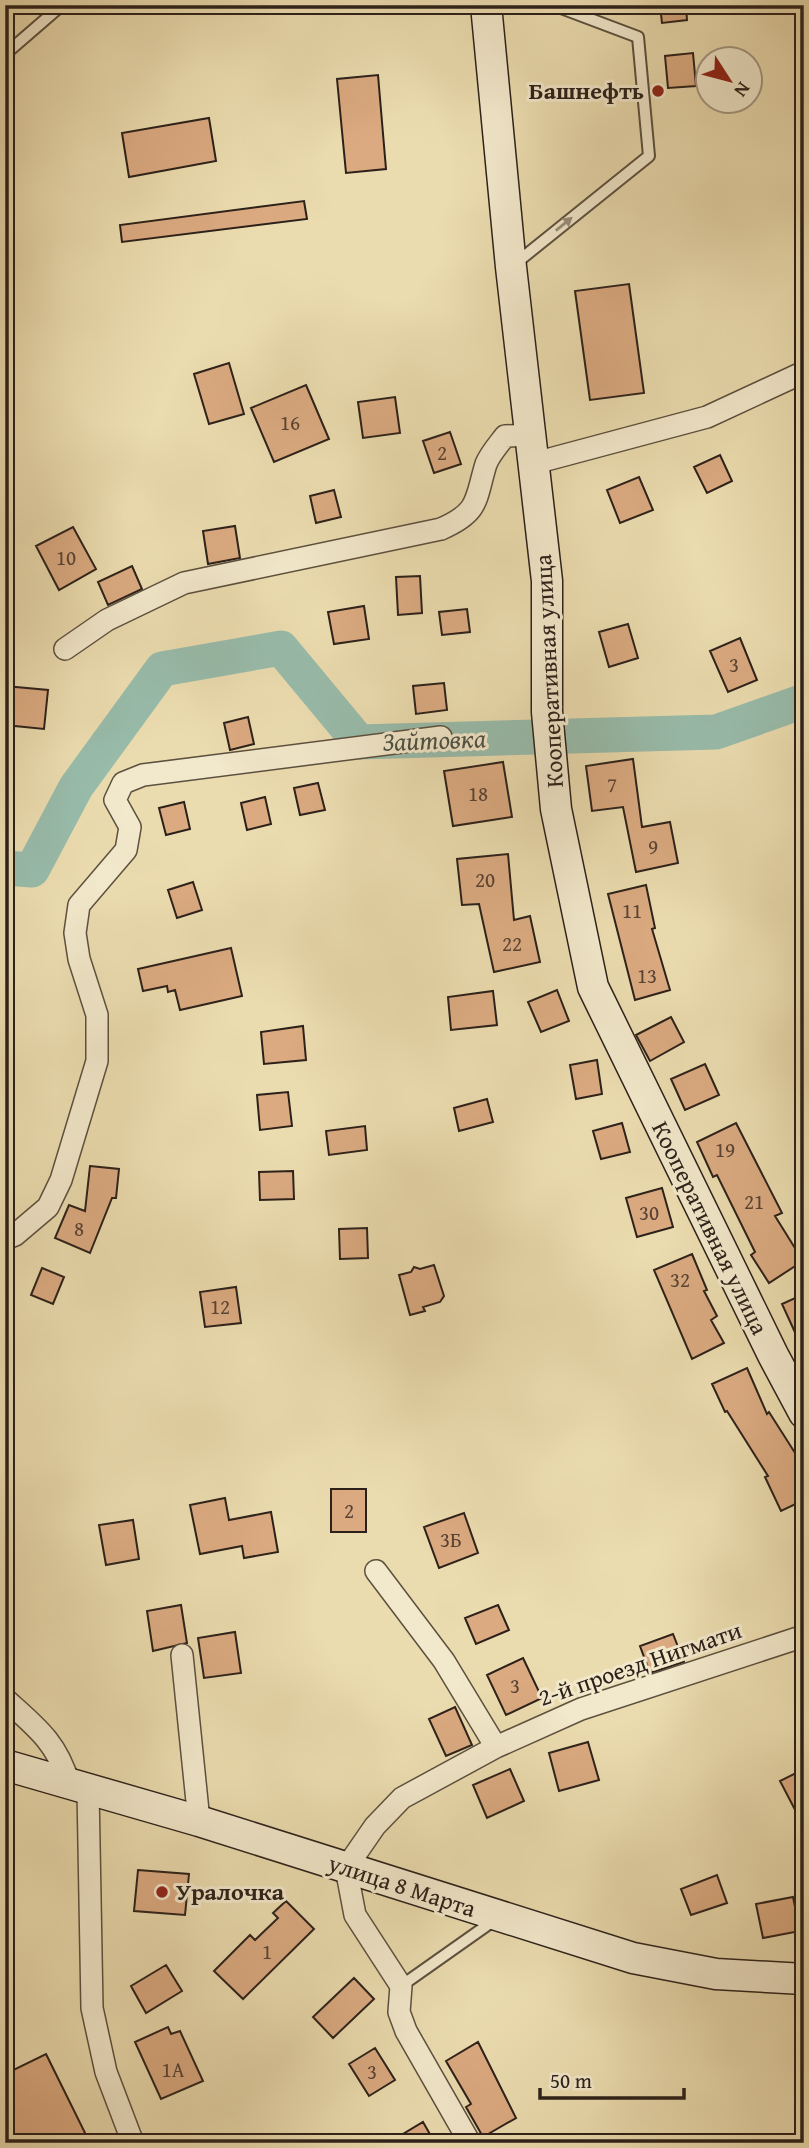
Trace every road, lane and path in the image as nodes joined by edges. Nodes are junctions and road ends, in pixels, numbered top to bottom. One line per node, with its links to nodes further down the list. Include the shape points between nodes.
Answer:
1 (62, 5): 4 (lane)
2 (486, 5): 5 (main road, Кооперативная улица)
3 (553, 5): 5 (lane, one-way to 3, via 649,156 638,37)
4 (5, 51)
5 (511, 267): 7 (main road, Кооперативная улица)
6 (804, 372): 7 (street, via 707,417)
7 (534, 449): 8 (street, via 505,436 487,461 480,496 462,520 441,529 184,583 107,620); 11 (main road, Кооперативная улица, via 547,581 547,712 556,810 593,987)
8 (65, 649)
9 (441, 737): 10 (street, via 143,775 123,783 115,800 130,827 126,850 79,905 75,933 96,1015 97,1061 61,1180 48,1207)
10 (5, 1239)
11 (804, 1413)
12 (376, 1571): 16 (street, via 443,1661)
13 (804, 1636): 16 (street, 2-й проезд Нигмати, via 581,1709)
14 (182, 1655): 19 (street)
15 (5, 1699): 18 (street, via 50,1739)
16 (496, 1747): 20 (street, 2-й проезд Нигмати, via 402,1798 375,1826)
17 (5, 1765): 18 (main road, улица 8 Марта)
18 (78, 1787): 19 (main road, улица 8 Марта); 24 (street, via 92,2008 106,2072)
19 (199, 1821): 20 (main road, улица 8 Марта)
20 (346, 1868): 21 (main road, улица 8 Марта); 23 (street, via 355,1915)
21 (498, 1917): 22 (main road, улица 8 Марта, via 633,1958 716,1974); 23 (lane)
22 (804, 1979)
23 (401, 1986): 25 (street, via 399,2012 406,2031)
24 (133, 2143)
25 (470, 2143)

